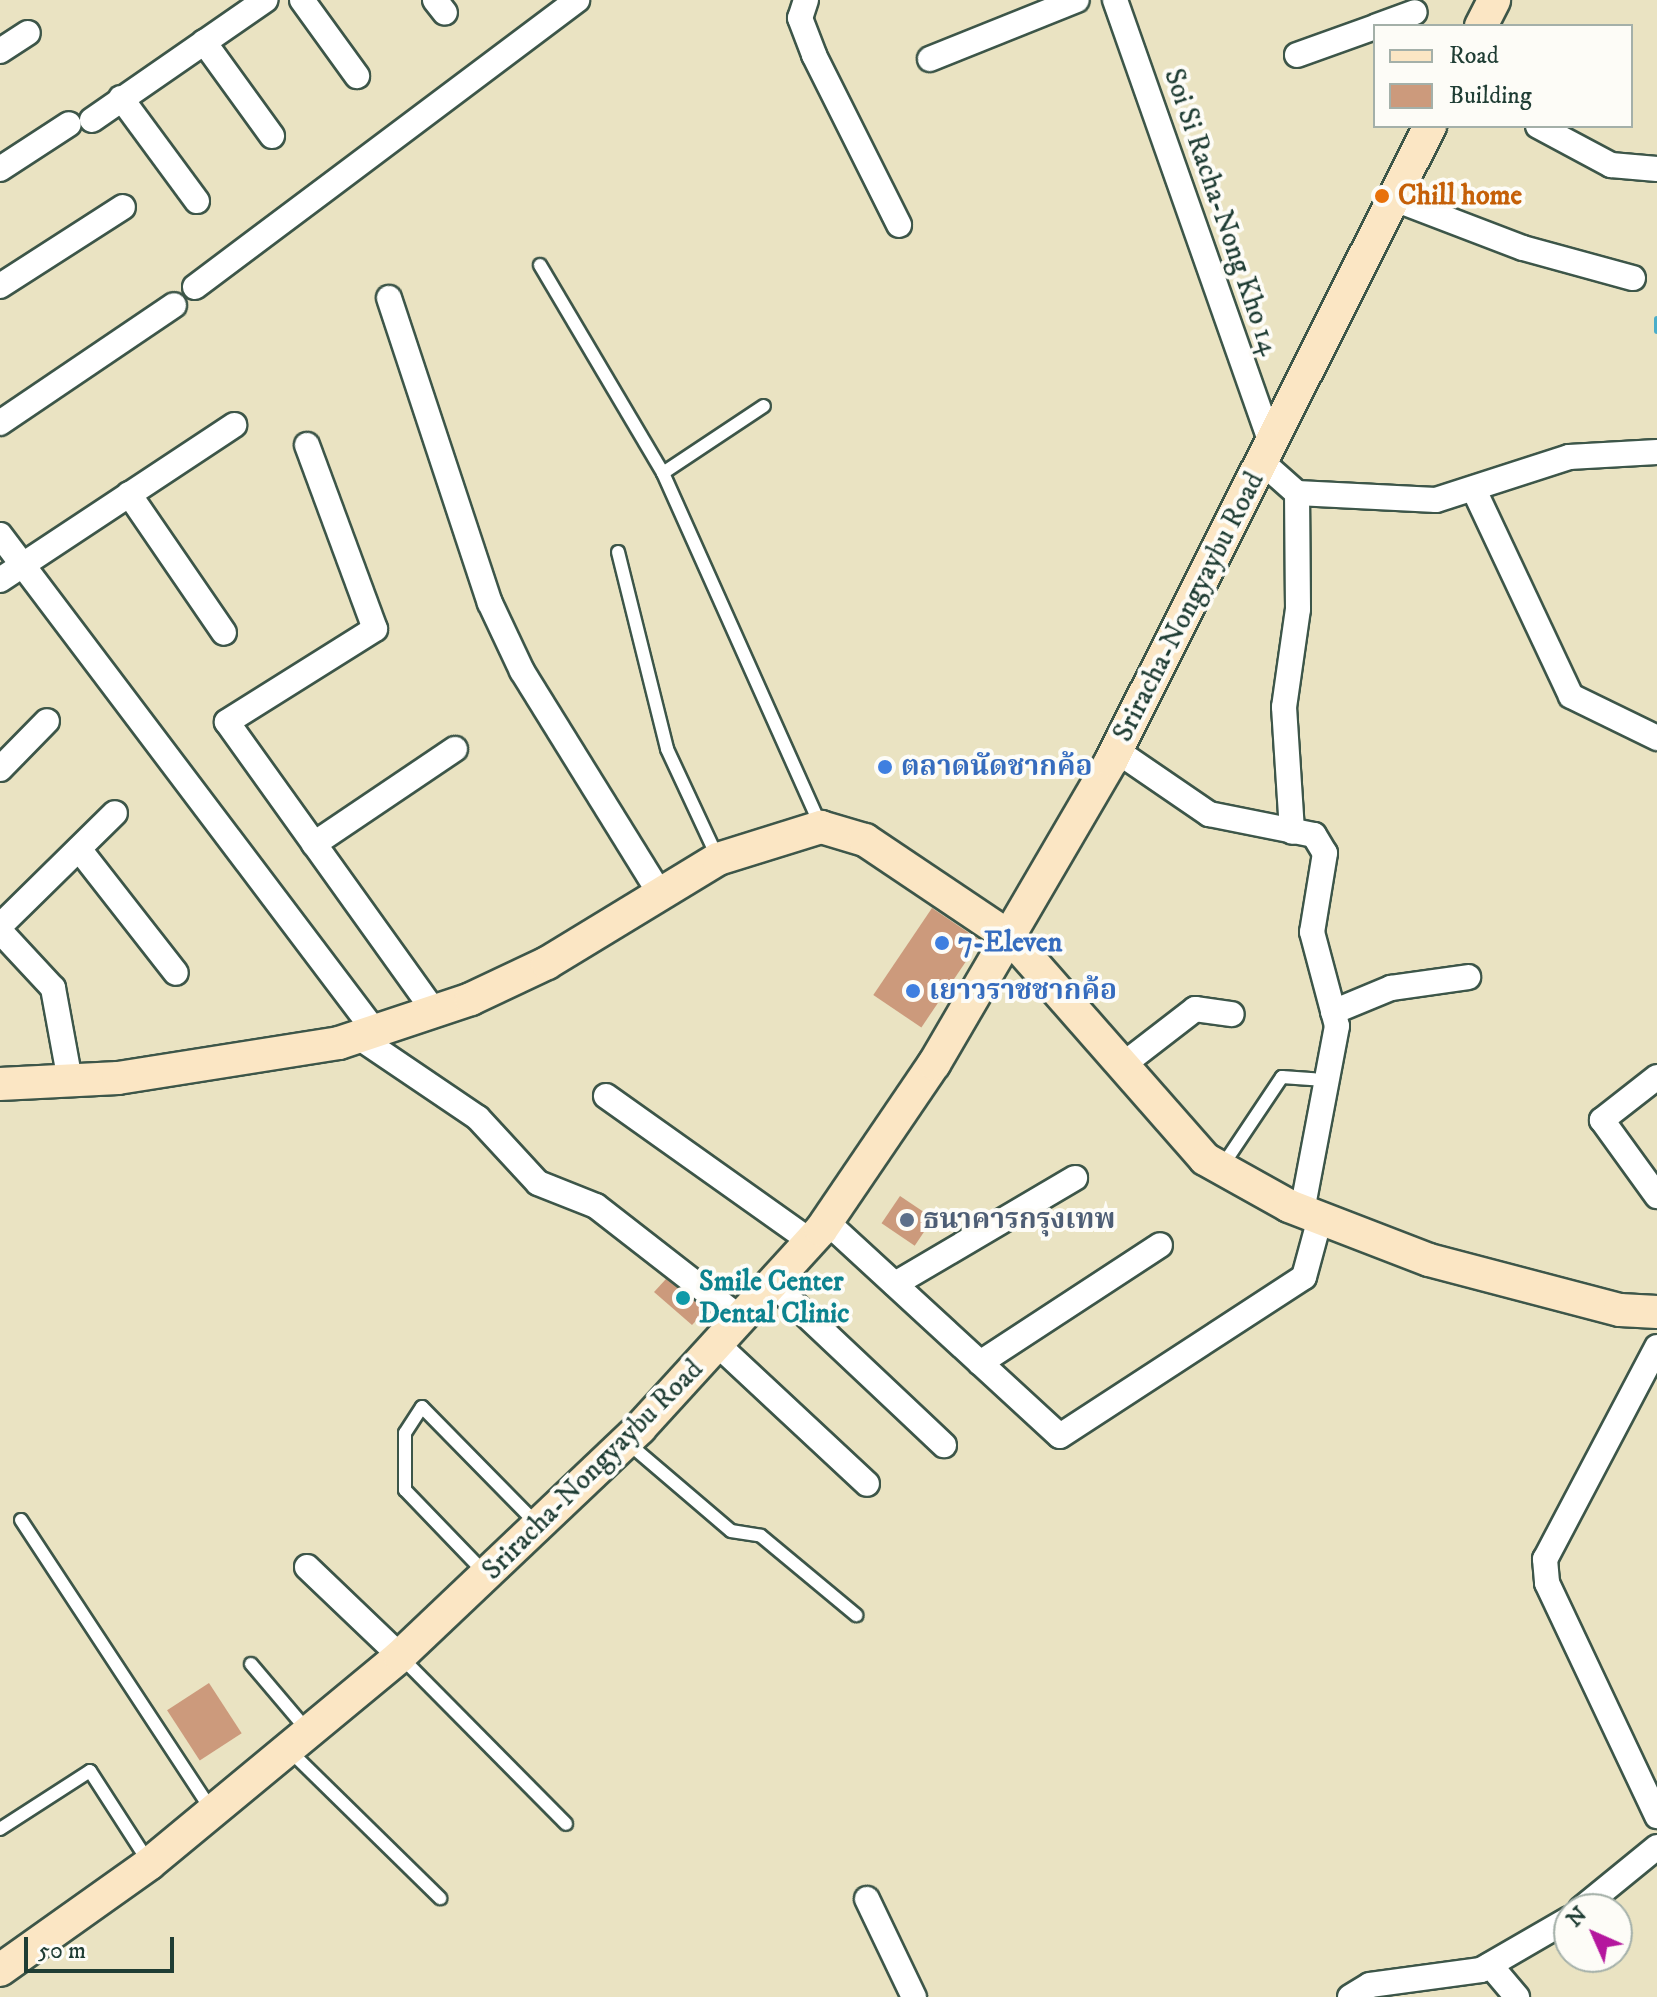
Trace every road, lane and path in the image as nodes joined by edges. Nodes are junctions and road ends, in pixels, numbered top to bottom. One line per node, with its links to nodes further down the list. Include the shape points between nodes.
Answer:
1 (265, 0): 13 (street)
2 (302, 0): 17 (street)
3 (577, 0): 31 (street)
4 (806, 0): 27 (street, via 800,18 814,55)
5 (1077, 0): 16 (street)
6 (1115, 0): 38 (street, Soi Si Racha-Nong Kho 14)
7 (1494, 0): 10 (main road)
8 (1415, 13): 9 (street)
9 (1382, 24)
10 (1482, 24)
11 (1373, 27): 15 (street)
12 (28, 33): 14 (street)
13 (204, 42): 18 (street); 21 (street)
14 (0, 51)
15 (1297, 55)
16 (930, 59)
17 (357, 76)
18 (121, 98): 22 (street); 25 (street)
19 (1429, 128): 24 (main road, Sriracha-Nongyaybu Road)
20 (1542, 128): 23 (street, via 1611,165)
21 (272, 136)
22 (0, 169)
23 (1657, 169)
24 (1392, 198): 29 (street, via 1523,248); 38 (main road, Sriracha-Nongyaybu Road)
25 (197, 201)
26 (123, 207): 30 (street)
27 (899, 225)
28 (540, 265): 40 (lane)
29 (1633, 278)
30 (0, 286)
31 (195, 287)
32 (389, 298): 60 (street, via 490,603 522,671)
33 (174, 305): 35 (street)
34 (764, 406): 40 (lane)
35 (0, 423)
36 (234, 425): 43 (street)
37 (307, 445): 57 (street, via 375,629 227,722)
38 (1266, 452): 42 (street); 52 (main road, Sriracha-Nongyaybu Road)
39 (1657, 452): 41 (street, via 1569,457)
40 (663, 473): 55 (lane)
41 (1475, 492): 42 (street, via 1436,500); 50 (street, via 1571,696)
42 (1297, 493): 56 (street, via 1298,609 1284,707)
43 (129, 494): 46 (street); 48 (street)
44 (0, 535): 46 (street)
45 (618, 552): 59 (lane, via 667,749)
46 (23, 565): 47 (street); 68 (street)
47 (0, 580)
48 (224, 633)
49 (47, 721): 53 (street)
50 (1657, 738)
51 (455, 749): 57 (street)
52 (1117, 751): 56 (street, via 1209,814); 62 (main road, Sriracha-Nongyaybu Road)
53 (0, 769)
54 (115, 813): 58 (street)
55 (821, 827): 59 (main road); 62 (main road, via 865,840)
56 (1292, 832): 66 (street, via 1314,835 1325,853 1312,932)
57 (314, 844): 65 (street)
58 (79, 849): 61 (street); 63 (street)
59 (718, 859): 60 (main road)
60 (661, 895): 65 (main road, via 547,963)
61 (0, 929): 72 (street, via 53,988)
62 (1011, 938): 69 (main road); 79 (main road, Sriracha-Nongyaybu Road)
63 (176, 973)
64 (1468, 977): 66 (street, via 1391,988)
65 (435, 1012): 68 (main road)
66 (1333, 1012): 78 (street, via 1337,1026)
67 (1232, 1014): 69 (street, via 1195,1009)
68 (366, 1033): 72 (main road, via 241,1061); 84 (street, via 478,1118 538,1183 596,1206)
69 (1120, 1067): 75 (main road)
70 (1657, 1077): 77 (street, via 1602,1120)
71 (1314, 1079): 75 (lane, via 1282,1077)
72 (70, 1081): 73 (main road)
73 (0, 1084)
74 (606, 1096): 79 (street)
75 (1221, 1168): 78 (main road)
76 (1075, 1178): 82 (street)
77 (1657, 1196)
78 (1311, 1215): 83 (main road, via 1429,1260 1620,1310); 87 (street, via 1304,1277 1060,1436)
79 (818, 1232): 81 (main road, Sriracha-Nongyaybu Road); 82 (street)
80 (1160, 1245): 87 (street)
81 (773, 1284): 84 (main road, Sriracha-Nongyaybu Road); 89 (street)
82 (895, 1284): 87 (street)
83 (1657, 1312)
84 (740, 1318): 85 (main road, Sriracha-Nongyaybu Road)
85 (717, 1344): 88 (main road, Sriracha-Nongyaybu Road); 90 (street)
86 (1657, 1347): 100 (street, via 1545,1559 1547,1583)
87 (980, 1363)
88 (626, 1441): 92 (main road, Sriracha-Nongyaybu Road); 95 (lane, via 731,1531 761,1536)
89 (944, 1445)
90 (867, 1484)
91 (21, 1520): 99 (lane)
92 (539, 1526): 94 (main road, Sriracha-Nongyaybu Road); 94 (lane, via 422,1407 405,1433 405,1490)
93 (307, 1567): 96 (street)
94 (488, 1577): 96 (main road, Sriracha-Nongyaybu Road)
95 (856, 1615)
96 (400, 1656): 98 (main road, Sriracha-Nongyaybu Road); 101 (lane)
97 (251, 1664): 98 (lane)
98 (301, 1744): 99 (main road, Sriracha-Nongyaybu Road); 106 (lane)
99 (214, 1813): 104 (main road, Sriracha-Nongyaybu Road)
100 (1657, 1816)
101 (566, 1824)
102 (0, 1829): 104 (lane, via 90,1771)
103 (1657, 1847): 105 (street)
104 (149, 1864): 110 (main road, Sriracha-Nongyaybu Road)
105 (1601, 1893)
106 (440, 1898)
107 (867, 1899): 111 (street)
108 (1553, 1928): 109 (street)
109 (1490, 1965): 112 (street, via 1370,1985); 113 (street)
110 (0, 1970)
111 (914, 1997)
112 (1350, 1997)
113 (1517, 1997)

